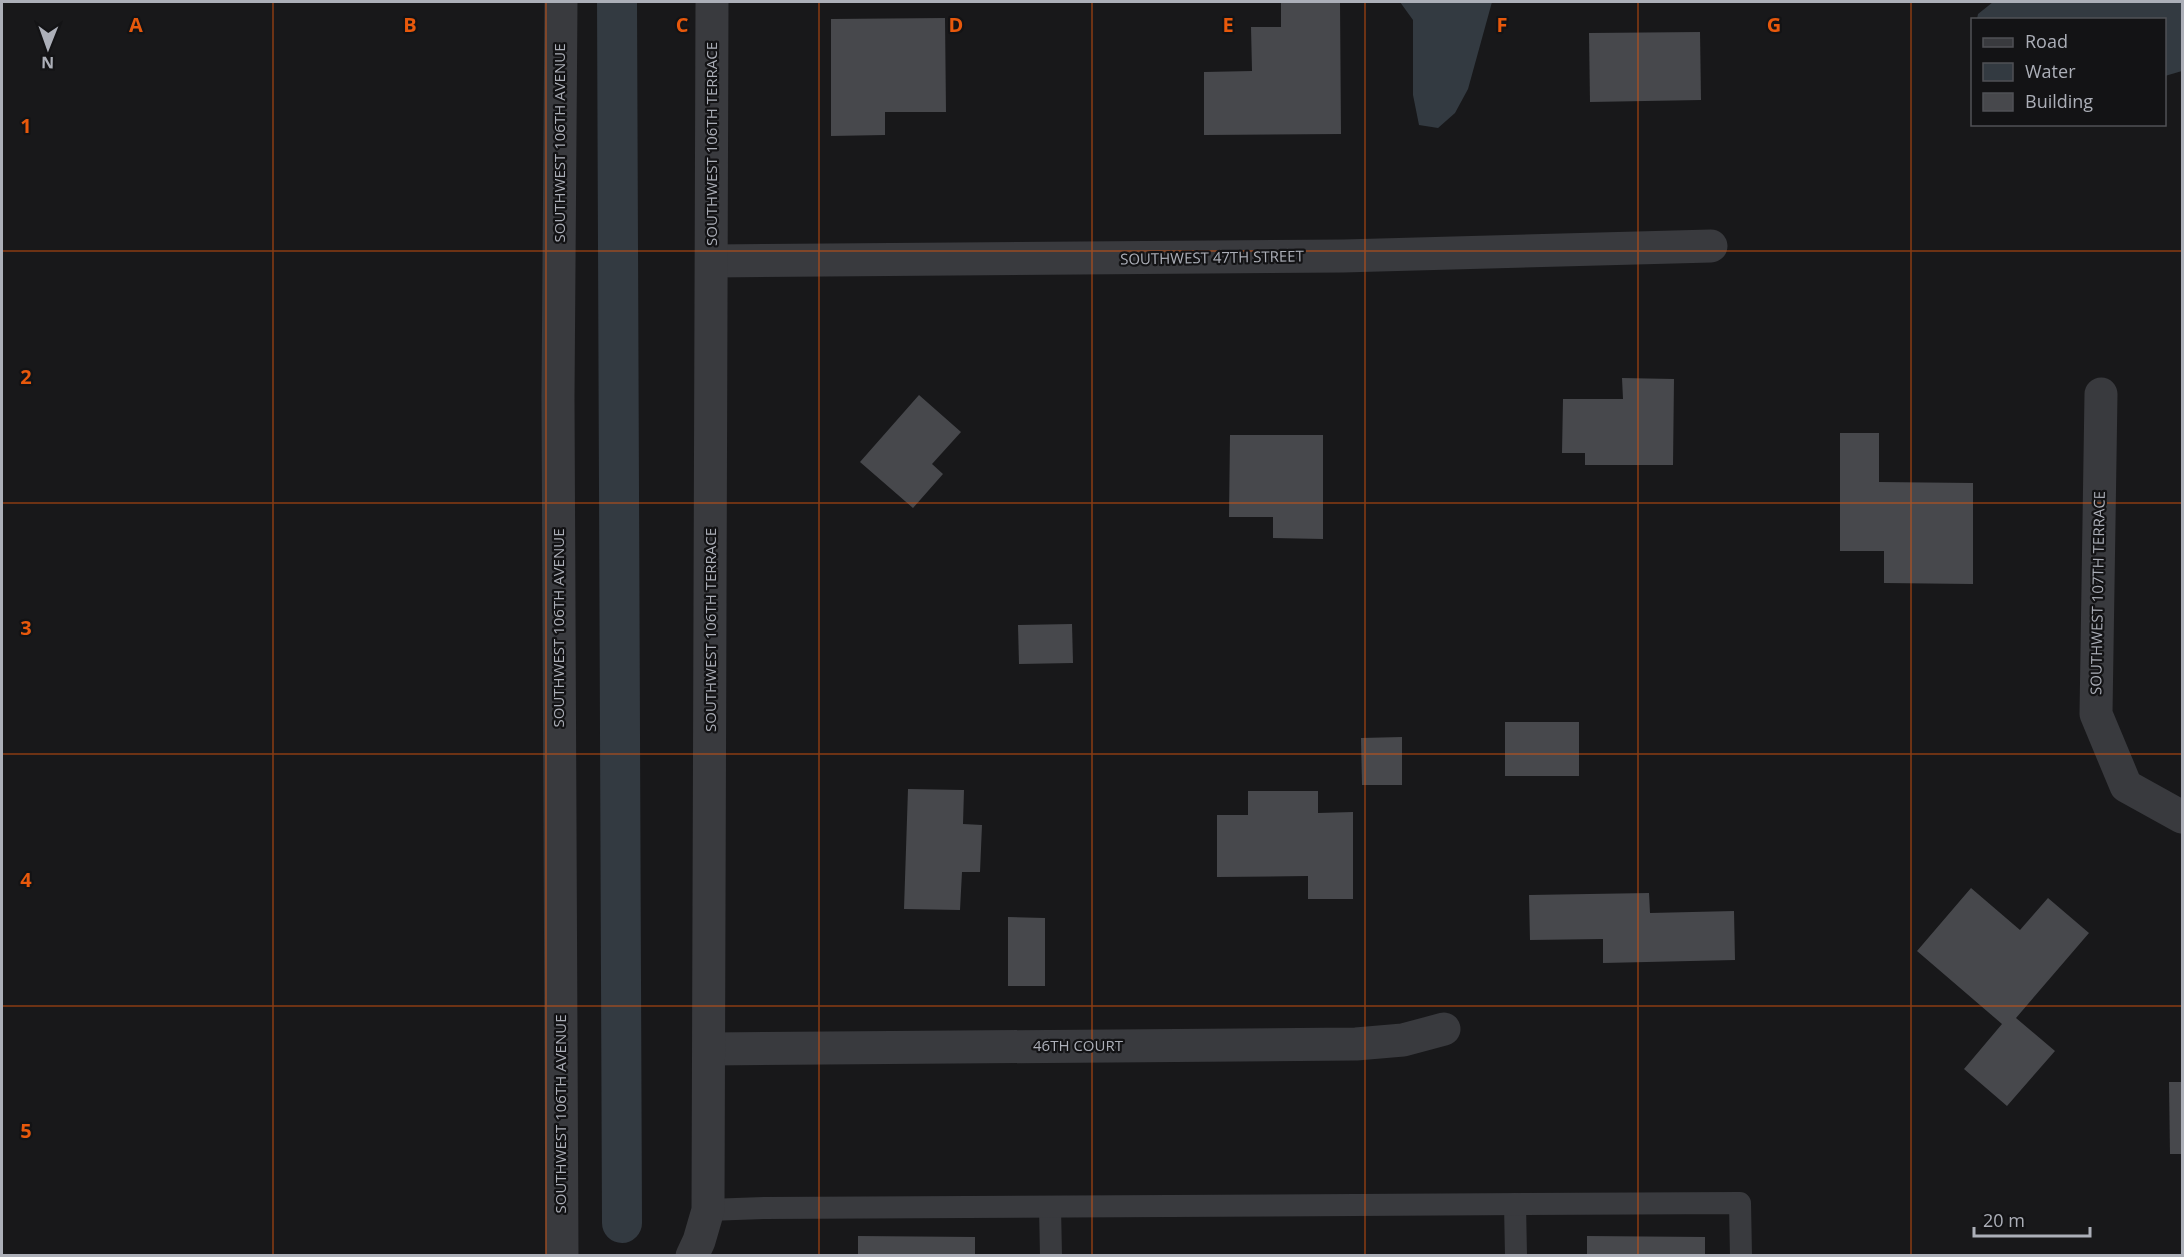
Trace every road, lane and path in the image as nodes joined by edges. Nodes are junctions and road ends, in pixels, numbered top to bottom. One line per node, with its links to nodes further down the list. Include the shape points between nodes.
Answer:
1 (561, 2): 12 (street, SOUTHWEST 106TH AVENUE, via 558,409)
2 (712, 2): 4 (street, SOUTHWEST 106TH TERRACE)
3 (1711, 246): 4 (street, SOUTHWEST 47TH STREET, via 1343,256)
4 (712, 261): 8 (street, SOUTHWEST 106TH TERRACE)
5 (2101, 394): 6 (street, SOUTHWEST 107TH TERRACE, via 2096,714 2126,786)
6 (2182, 817)
7 (1444, 1029): 8 (street, 46TH COURT, via 1403,1040 1356,1044)
8 (709, 1048): 11 (street, SOUTHWEST 106TH TERRACE)
9 (1515, 1204): 10 (lane); 15 (lane); 16 (lane, via 1740,1203)
10 (1050, 1207): 11 (lane); 14 (lane)
11 (708, 1210): 13 (street, SOUTHWEST 106TH TERRACE)
12 (562, 1256)
13 (692, 1256)
14 (1051, 1256)
15 (1516, 1256)
16 (1741, 1256)

